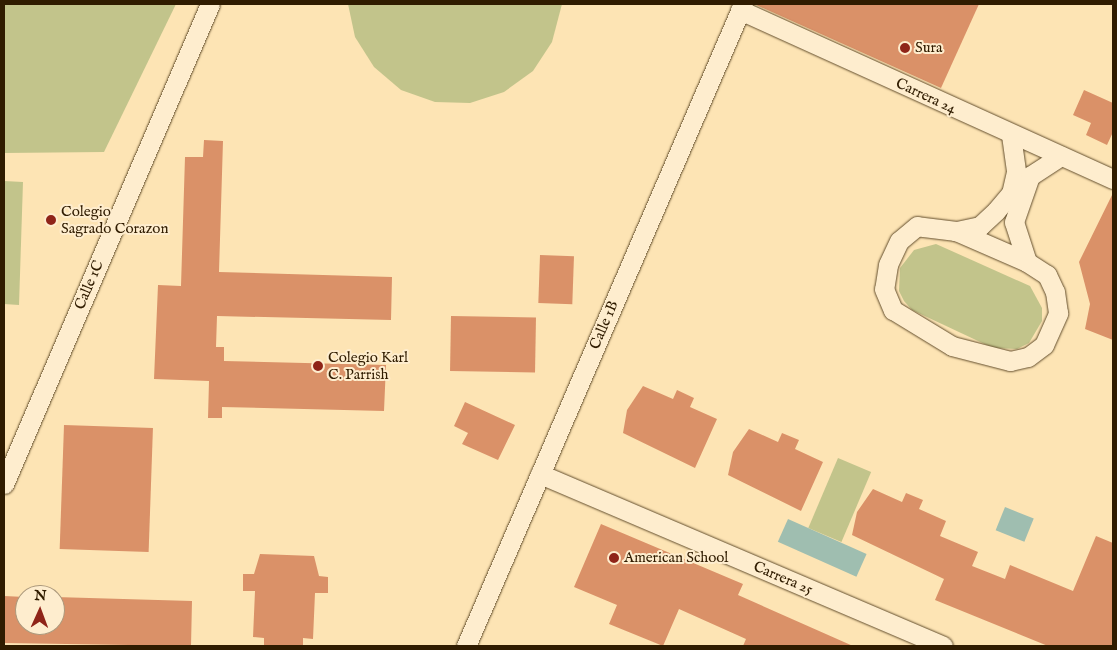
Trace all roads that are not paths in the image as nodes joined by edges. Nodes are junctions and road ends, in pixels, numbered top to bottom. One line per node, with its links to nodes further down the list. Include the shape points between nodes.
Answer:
1 (210, 4): 9 (street, Calle 1C)
2 (741, 7): 3 (street, Carrera 24); 8 (street, Calle 1B)
3 (1011, 135): 4 (street, Carrera 24); 6 (street, via 1016,172 1011,193 980,226)
4 (1060, 156): 5 (street, Carrera 24); 7 (street, via 1030,176 1020,198 1014,222)
5 (1113, 179)
6 (956, 231): 7 (street); 7 (street, via 933,226 911,231 899,241 888,265 884,288 893,310 952,346 1010,361 1028,357 1044,345 1058,313 1056,292 1047,275)
7 (1027, 262)
8 (540, 474): 10 (street, Calle 1B); 11 (street, Carrera 25)
9 (4, 484)
10 (466, 646)
11 (943, 646)

